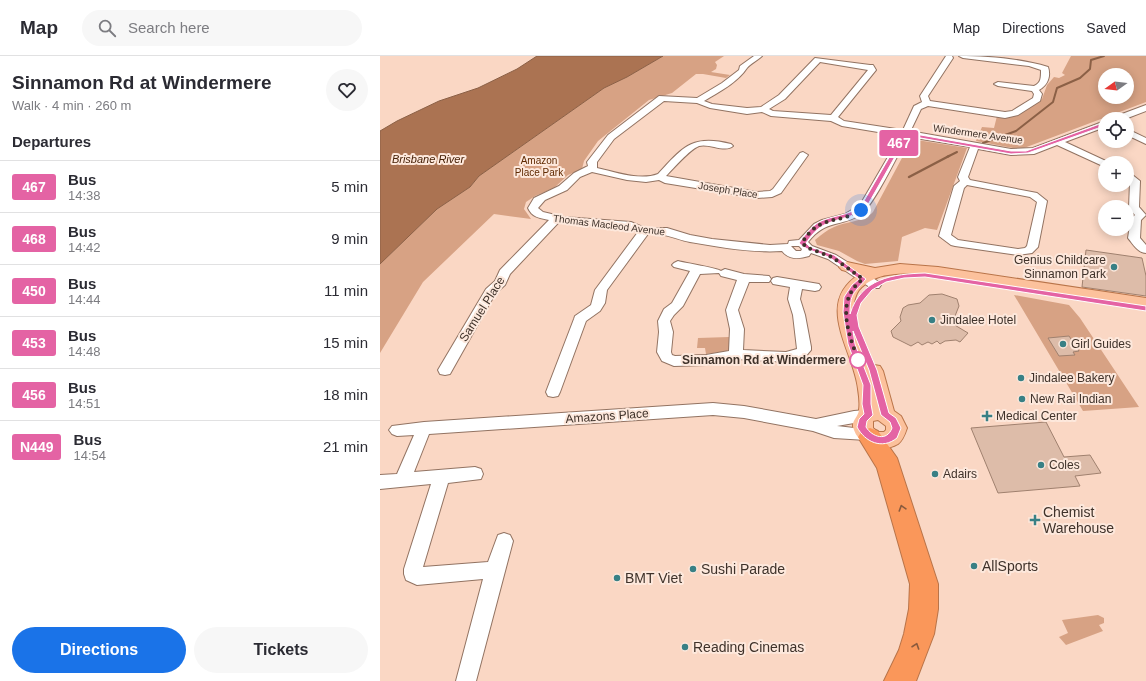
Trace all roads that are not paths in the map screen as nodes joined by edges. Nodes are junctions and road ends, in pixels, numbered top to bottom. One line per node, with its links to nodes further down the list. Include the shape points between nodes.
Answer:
1 (758, 56): 8 (street, via 743,68 743,72)
2 (958, 56): 4 (street)
3 (963, 56): 7 (street, via 1013,63 1032,61 1045,69 1042,85)
4 (945, 57): 9 (street, via 924,96)
5 (817, 58): 11 (street, via 782,97); 13 (street, via 861,65 872,70)
6 (997, 84): 7 (street)
7 (1035, 88): 9 (street, via 1037,98 1015,113 992,118)
8 (700, 99): 11 (street, via 710,106 747,111); 23 (street, via 658,100 611,137 592,162)
9 (927, 103): 15 (street, via 916,108)
10 (1146, 108): 12 (street)
11 (763, 109): 13 (street, Windermere Avenue, via 771,113)
12 (1134, 113)
13 (833, 118): 15 (street, Windermere Avenue, via 842,123)
14 (1098, 127): 18 (street, Windermere Avenue)
15 (905, 134): 20 (street, Windermere Avenue); 32 (street, via 864,207 855,214 822,224 811,232)
16 (1134, 135): 17 (street)
17 (1146, 141)
18 (1057, 142): 20 (street, Windermere Avenue, via 1024,152); 22 (street)
19 (728, 146): 24 (street, via 697,143)
20 (974, 146): 28 (street, via 963,177)
21 (803, 155): 24 (street, Joseph Place, via 777,191 772,194 757,195 665,180)
22 (1098, 161)
23 (591, 169): 24 (street, via 646,179); 30 (street, Thomas Macleod Avenue, via 577,175 561,190 535,203 533,208 537,214)
24 (660, 176)
25 (1134, 176): 26 (street)
26 (1146, 177)
27 (1134, 180): 29 (street, via 1134,208)
28 (966, 182): 28 (street, via 1033,195 1042,201 1032,247 1028,251 1018,252 948,240 945,232 959,186)
29 (1143, 216): 33 (street, via 1136,219 1134,238)
30 (557, 218): 31 (street, Thomas Macleod Avenue, via 588,223 631,225); 44 (street, Samuel Place, via 504,273 501,282 490,292)
31 (644, 231): 32 (street, Thomas Macleod Avenue, via 667,231 712,242 770,248 786,247 788,252 798,255); 45 (street, via 601,290 599,304 580,319)
32 (805, 248): 35 (street, via 832,257); 38 (street, via 815,257)
33 (1144, 250)
34 (678, 265): 36 (street)
35 (847, 267): 38 (main road)
36 (696, 270): 37 (street); 43 (street, via 682,298 666,316 664,352 667,358 674,361 713,365)
37 (744, 278): 39 (street); 43 (street, via 732,310 737,329)
38 (868, 282): 41 (main road, via 904,269); 42 (main road, via 925,275); 46 (main road, via 857,303 854,321 873,370)
39 (796, 285): 40 (street); 43 (street, via 794,299 804,350 800,354 786,357)
40 (815, 287)
41 (1146, 303)
42 (1146, 309)
43 (736, 354)
44 (446, 370)
45 (553, 392)
46 (871, 423): 47 (street, Amazons Place, via 834,432 815,425 713,409); 56 (highway, one-way to 46, via 920,630 925,597 924,584 889,468)
47 (424, 428): 48 (street, Amazons Place); 51 (street)
48 (397, 430)
49 (475, 474): 50 (street)
50 (442, 477): 51 (street); 54 (street, via 413,574 416,576)
51 (403, 480): 52 (street)
52 (380, 482)
53 (504, 541): 54 (street)
54 (495, 570): 55 (street)
55 (466, 681)
56 (900, 681)

